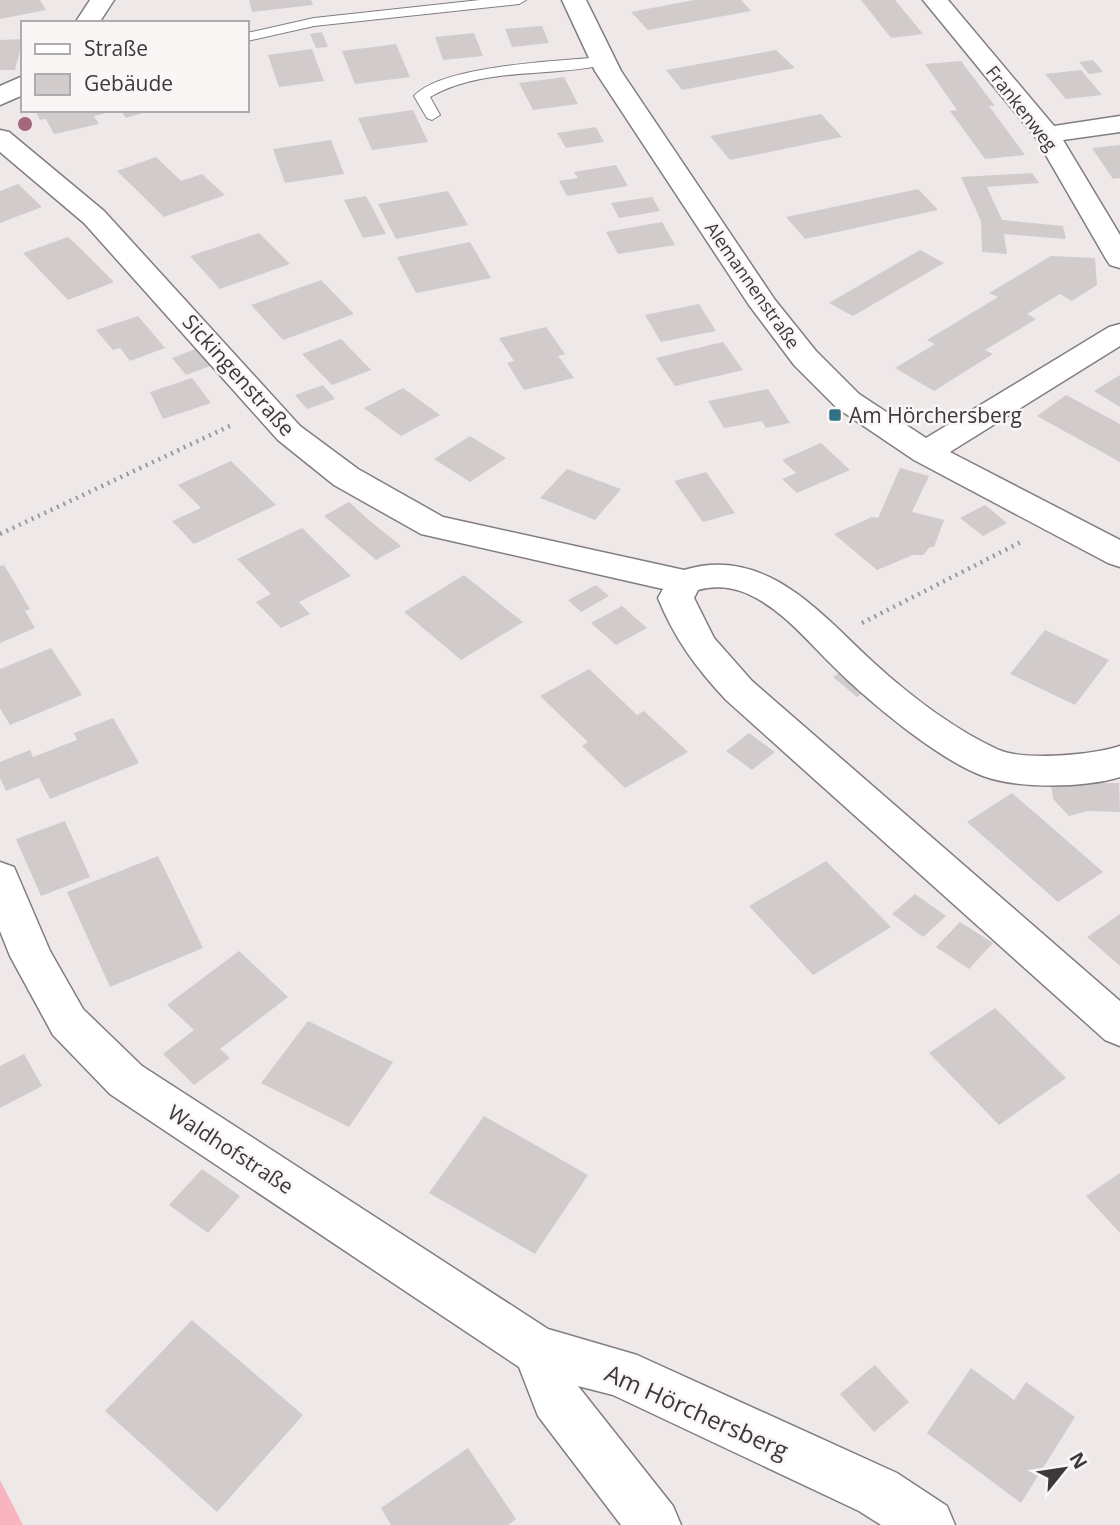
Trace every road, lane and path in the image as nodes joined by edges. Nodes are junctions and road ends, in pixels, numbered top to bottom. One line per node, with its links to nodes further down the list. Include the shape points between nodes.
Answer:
1 (102, 0): 5 (street)
2 (519, 0): 6 (lane, via 314,22)
3 (574, 0): 7 (street, Alemannenstraße)
4 (935, 0): 12 (street, Frankenweg)
5 (88, 21)
6 (248, 37)
7 (603, 61): 10 (lane, via 460,79 432,87 422,96); 17 (street, Alemannenstraße, via 764,305 805,358 848,401)
8 (21, 85): 9 (street)
9 (0, 97)
10 (432, 115)
11 (1120, 124): 12 (street)
12 (1047, 135): 14 (street, Frankenweg)
13 (0, 138): 21 (street, Sickingenstraße, via 94,216 289,433 346,477 433,526)
14 (1120, 259)
15 (1120, 333): 17 (street)
16 (246, 419): 19 (path)
17 (926, 453): 18 (street, Alemannenstraße)
18 (1059, 523): 20 (street, Alemannenstraße); 22 (path)
19 (0, 534)
20 (1120, 555)
21 (685, 582): 23 (street, via 730,576 762,586 794,607 862,673 929,726 994,765 1065,771); 25 (street, via 676,598 684,624 715,666)
22 (861, 624)
23 (1120, 761)
24 (0, 878): 26 (street, Waldhofstraße, via 31,956 68,1022 126,1080)
25 (1120, 1027)
26 (537, 1350): 27 (street, via 556,1398); 28 (street, Am Hörchersberg, via 619,1372 878,1492)
27 (654, 1525)
28 (928, 1525)

